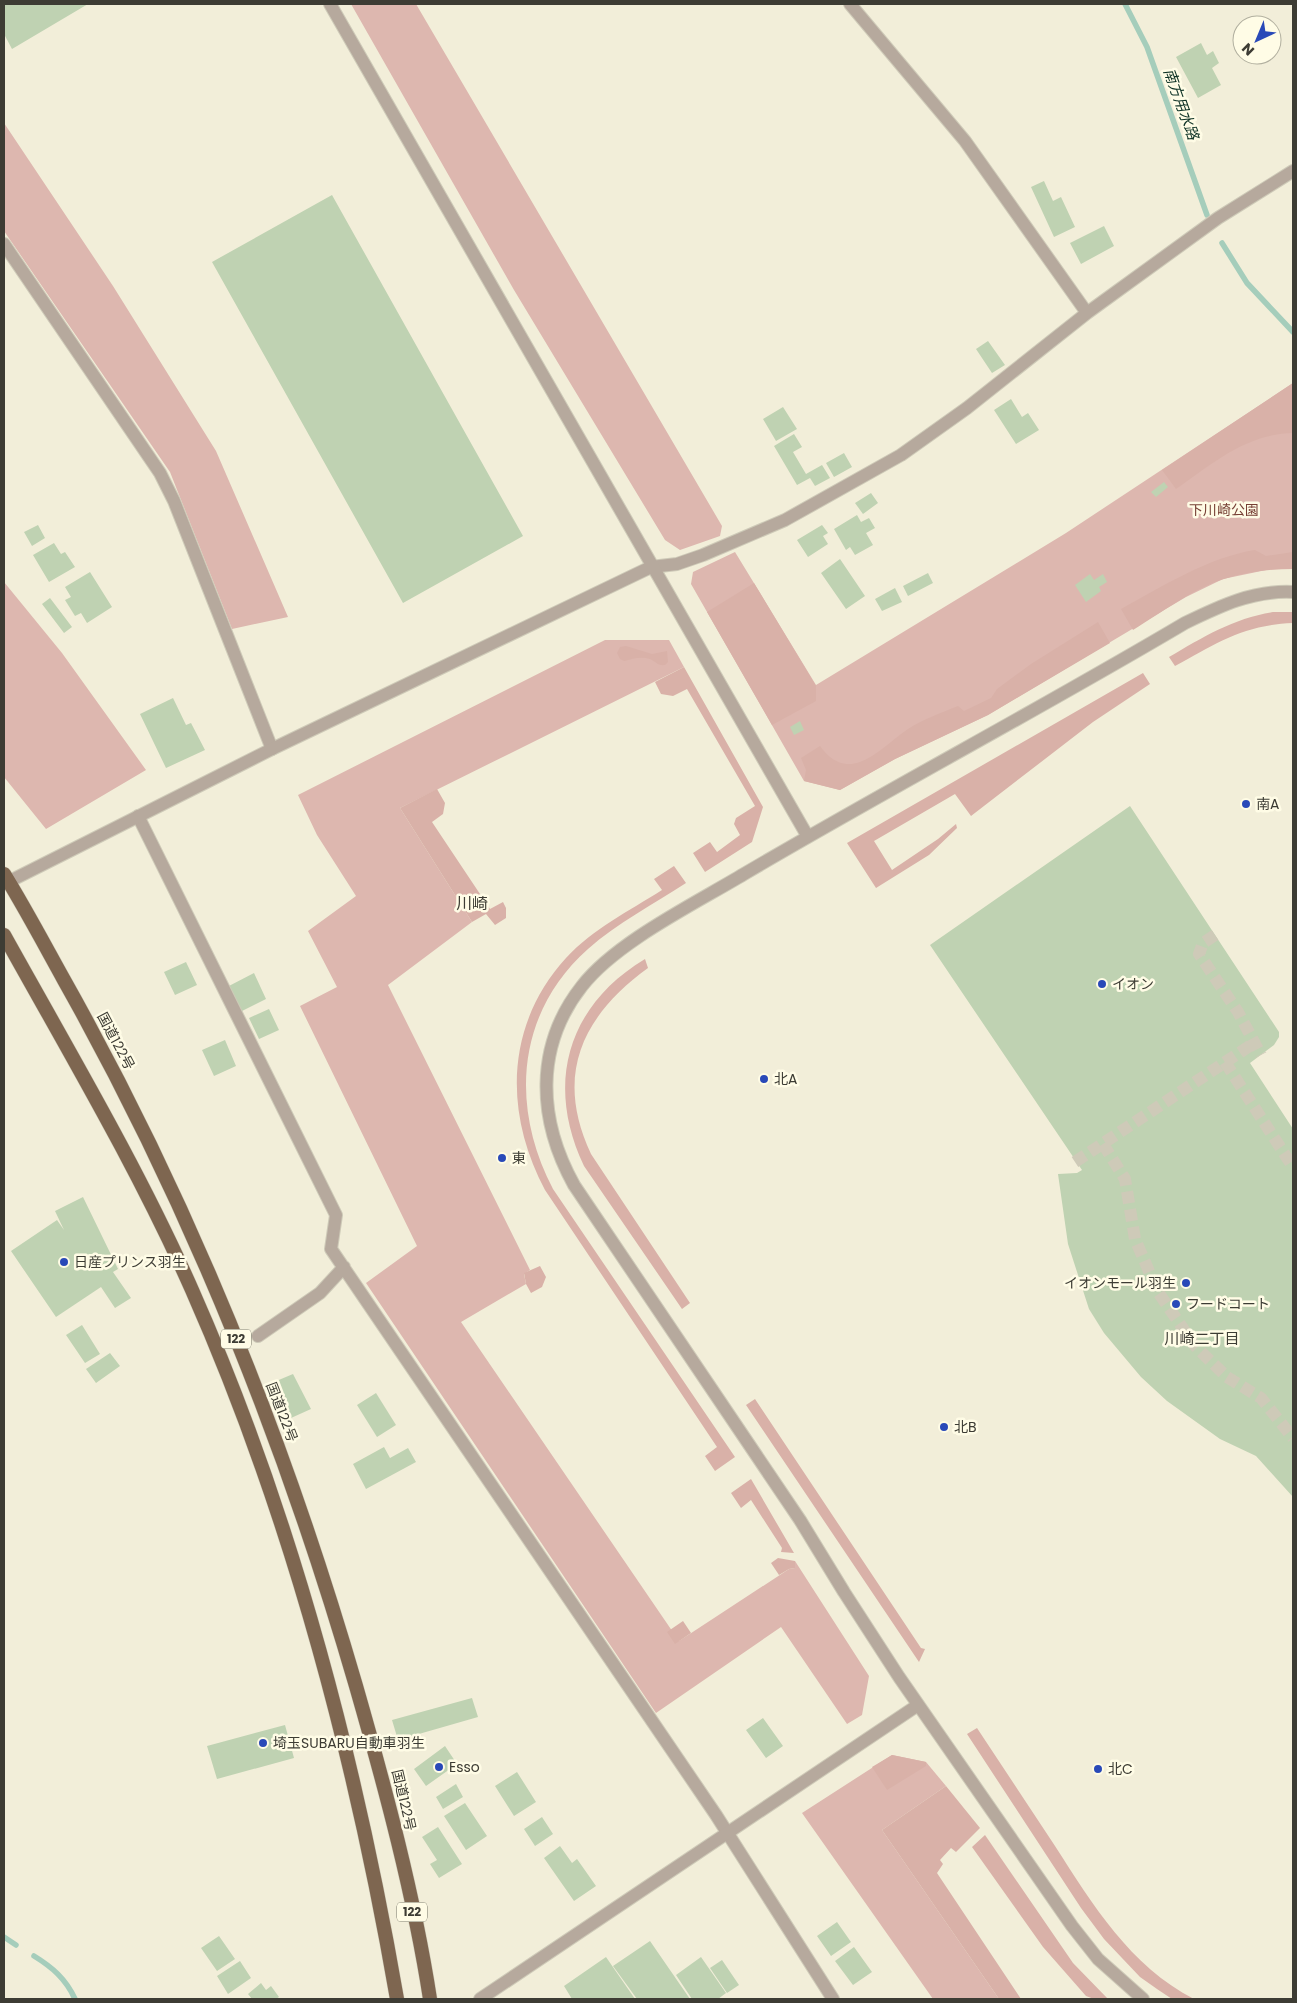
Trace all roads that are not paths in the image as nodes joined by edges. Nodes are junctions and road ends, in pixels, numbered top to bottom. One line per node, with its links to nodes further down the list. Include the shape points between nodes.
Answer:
1 (330, 4): 6 (street)
2 (850, 4): 5 (street, via 965,140)
3 (1293, 171): 5 (street, via 1238,204)
4 (4, 244): 8 (street, via 160,473)
5 (1087, 313): 6 (street, via 967,408 901,455 785,520 703,555 677,564)
6 (651, 567): 8 (street); 10 (street)
7 (1293, 592): 10 (street, via 1268,592 1246,597 1185,623)
8 (272, 749): 9 (street)
9 (138, 816): 11 (street); 13 (street, via 336,1215 332,1249)
10 (808, 837): 15 (street, via 626,946 593,974 572,1001 554,1037 545,1098 552,1136 574,1185 800,1520)
11 (5, 880): 18 (highway, 国道122号 / 122, via 98,1042 165,1172 274,1435 329,1596 379,1766)
12 (4, 935): 17 (highway, 122, via 153,1210 192,1290 258,1456 297,1569 331,1689)
13 (344, 1267): 14 (street, via 320,1293); 16 (street)
14 (258, 1336)
15 (918, 1705): 16 (street); 21 (street, via 1083,1942 1112,1973)
16 (727, 1834): 19 (street); 20 (street)
17 (397, 1999)
18 (430, 1999)
19 (480, 1999)
20 (833, 1999)
21 (1143, 1999)

